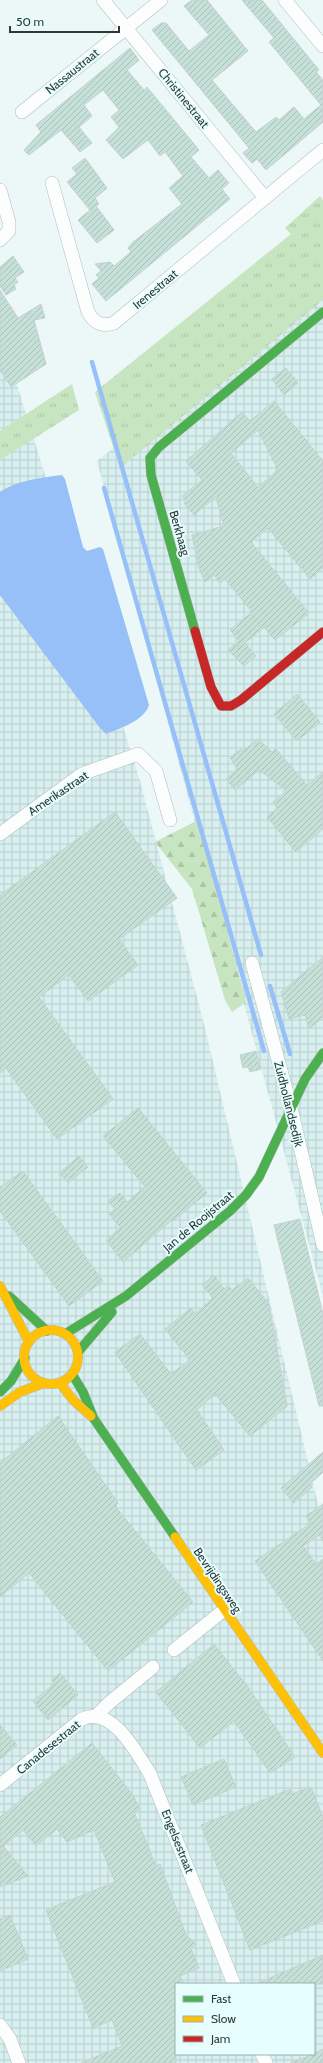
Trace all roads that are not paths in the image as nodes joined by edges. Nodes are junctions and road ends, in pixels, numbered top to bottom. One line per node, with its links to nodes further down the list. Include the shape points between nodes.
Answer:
1 (103, 0): 4 (street, Christinestraat)
2 (161, 0): 4 (street, Nassaustraat)
3 (286, 0): 5 (street)
4 (127, 27): 6 (street, Nassaustraat); 10 (street, Christinestraat)
5 (323, 46)
6 (22, 112)
7 (323, 150): 10 (street, Irenestraat)
8 (52, 183): 10 (street, Irenestraat, via 88,312 103,326 114,323)
9 (0, 190): 11 (street, via 9,222 9,231)
10 (265, 198)
11 (0, 240)
12 (323, 312): 13 (street, Berkhaag, via 159,447 150,458 151,475 211,687 221,706 231,706 242,700)
13 (323, 632)
14 (170, 820): 15 (street, Amerikastraat, via 156,771 138,754 82,774)
15 (0, 834)
16 (252, 963): 18 (street, Zuidhollandsedijk)
17 (323, 1053): 18 (street, Jan de Rooijstraat, via 305,1079)
18 (291, 1108): 19 (street, Zuidhollandsedijk); 21 (street, Jan de Rooijstraat, via 259,1177 246,1195)
19 (323, 1245)
20 (2, 1289): 22 (street); 24 (street)
21 (126, 1296): 23 (street, Jan de Rooijstraat); 25 (street, Jan de Rooijstraat)
22 (47, 1331): 23 (street); 24 (street)
23 (65, 1334): 25 (street, via 72,1340)
24 (29, 1342): 26 (street)
25 (78, 1352): 27 (street, via 78,1360)
26 (25, 1358): 28 (street, via 30,1374); 30 (street, via 11,1381)
27 (72, 1374): 29 (street); 32 (street, Bevrijdingsweg, via 84,1392)
28 (44, 1383): 29 (street); 31 (street, via 20,1392)
29 (60, 1383): 32 (street, Bevrijdingsweg, via 73,1400)
30 (0, 1392)
31 (0, 1406)
32 (94, 1419): 33 (street, Bevrijdingsweg)
33 (224, 1610): 34 (street); 37 (street, Bevrijdingsweg)
34 (174, 1650)
35 (153, 1667): 36 (street, Canadesestraat)
36 (96, 1716): 38 (street, Canadesestraat, via 82,1719); 39 (street, Engelsestraat, via 113,1724 138,1754 150,1774)
37 (323, 1753)
38 (0, 1785)
39 (234, 1983)
40 (0, 2024): 41 (street, via 10,2039)
41 (20, 2063)

